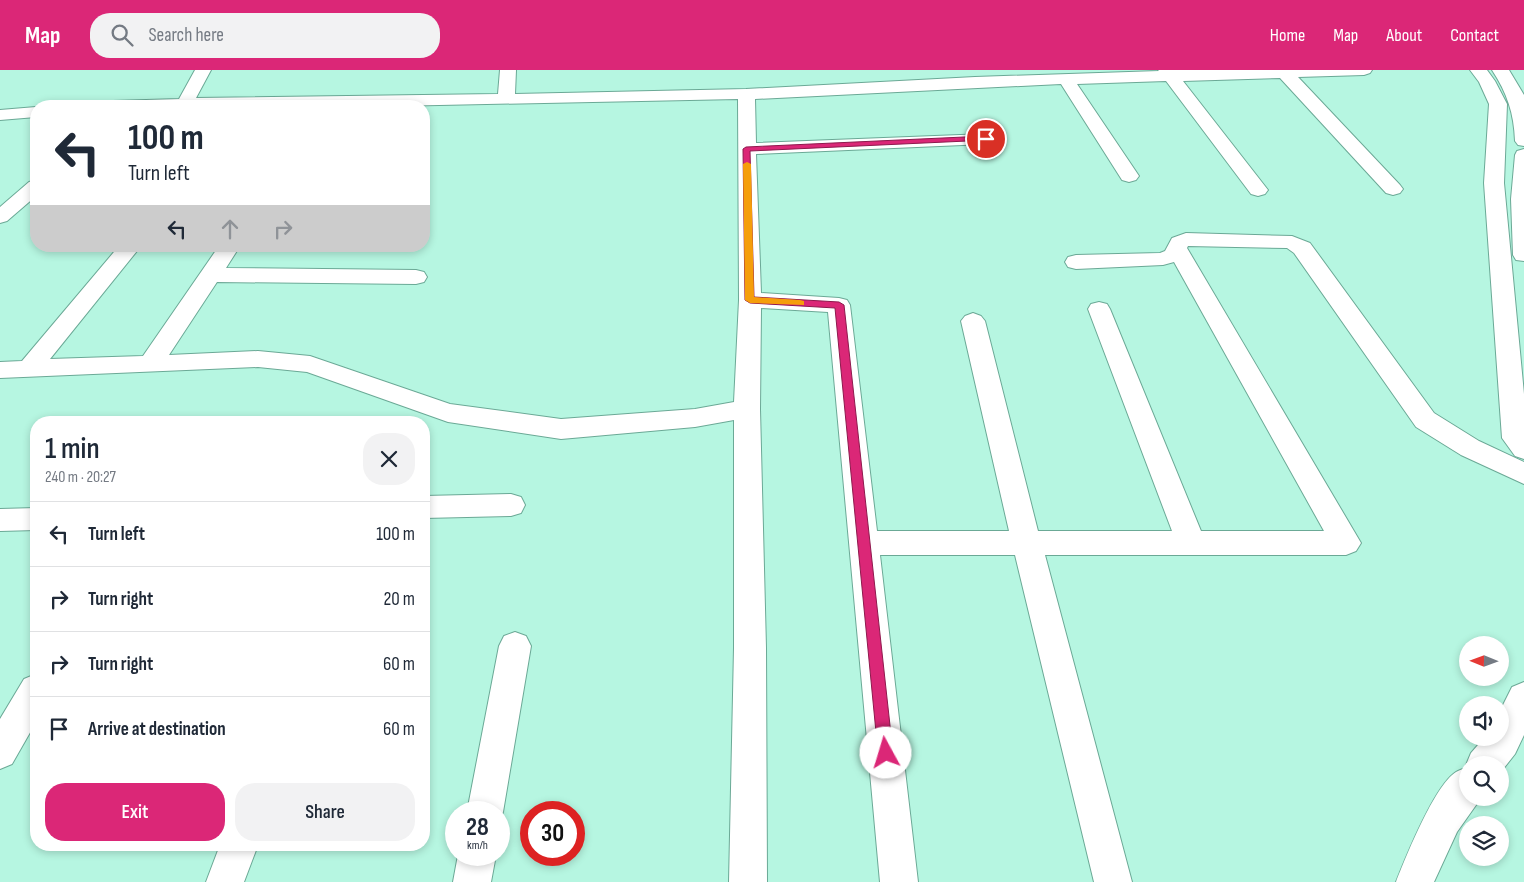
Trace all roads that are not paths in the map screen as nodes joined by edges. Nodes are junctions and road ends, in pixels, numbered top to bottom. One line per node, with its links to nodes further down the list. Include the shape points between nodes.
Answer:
1 (203, 70): 12 (street)
2 (508, 70): 11 (street)
3 (1364, 70): 6 (street)
4 (1478, 70): 39 (street, via 1498,104 1494,183 1515,438)
5 (1500, 70): 17 (street, via 1508,79 1523,116)
6 (1284, 72): 7 (street); 21 (street)
7 (1168, 73): 9 (street); 22 (street)
8 (972, 76): 9 (street); 10 (street)
9 (1066, 79): 20 (street)
10 (746, 94): 11 (street); 18 (street)
11 (506, 99): 13 (street)
12 (188, 100)
13 (430, 100)
14 (30, 112): 15 (street)
15 (0, 115)
16 (986, 139): 18 (street)
17 (1524, 141)
18 (746, 149): 32 (street)
19 (1524, 155): 28 (street, via 1521,199)
20 (1129, 176)
21 (1393, 189)
22 (1258, 190)
23 (30, 191): 24 (street)
24 (0, 217)
25 (1177, 249): 29 (street, via 1174,255 1163,259); 40 (street, via 1186,239 1278,240 1292,242 1302,248 1425,420 1470,448); 46 (street, via 1346,543)
26 (126, 252): 36 (street)
27 (226, 252): 30 (street)
28 (1524, 254)
29 (1076, 262)
30 (211, 275): 31 (street); 35 (street)
31 (416, 277)
32 (750, 300): 38 (street); 45 (street, via 839,305)
33 (1099, 309): 46 (street)
34 (973, 321): 47 (street)
35 (150, 364): 36 (street); 38 (street, via 258,359 310,364 448,413 561,429 695,418)
36 (29, 369): 37 (street)
37 (0, 370)
38 (746, 409): 59 (street, via 750,648)
39 (1524, 450)
40 (1524, 474)
41 (511, 505): 42 (street)
42 (430, 507)
43 (30, 519): 44 (street)
44 (0, 520)
45 (864, 543): 47 (street); 60 (street)
46 (1191, 543): 47 (street)
47 (1027, 544): 61 (street)
48 (516, 646): 54 (street)
49 (1524, 698): 52 (street, via 1503,742)
50 (30, 700): 51 (street)
51 (0, 752)
52 (1491, 756)
53 (1459, 794): 62 (street, via 1427,851)
54 (487, 801)
55 (237, 851): 57 (street)
56 (475, 866): 58 (street)
57 (226, 882)
58 (472, 882)
59 (748, 882)
60 (899, 882)
61 (1113, 882)
62 (1415, 882)

